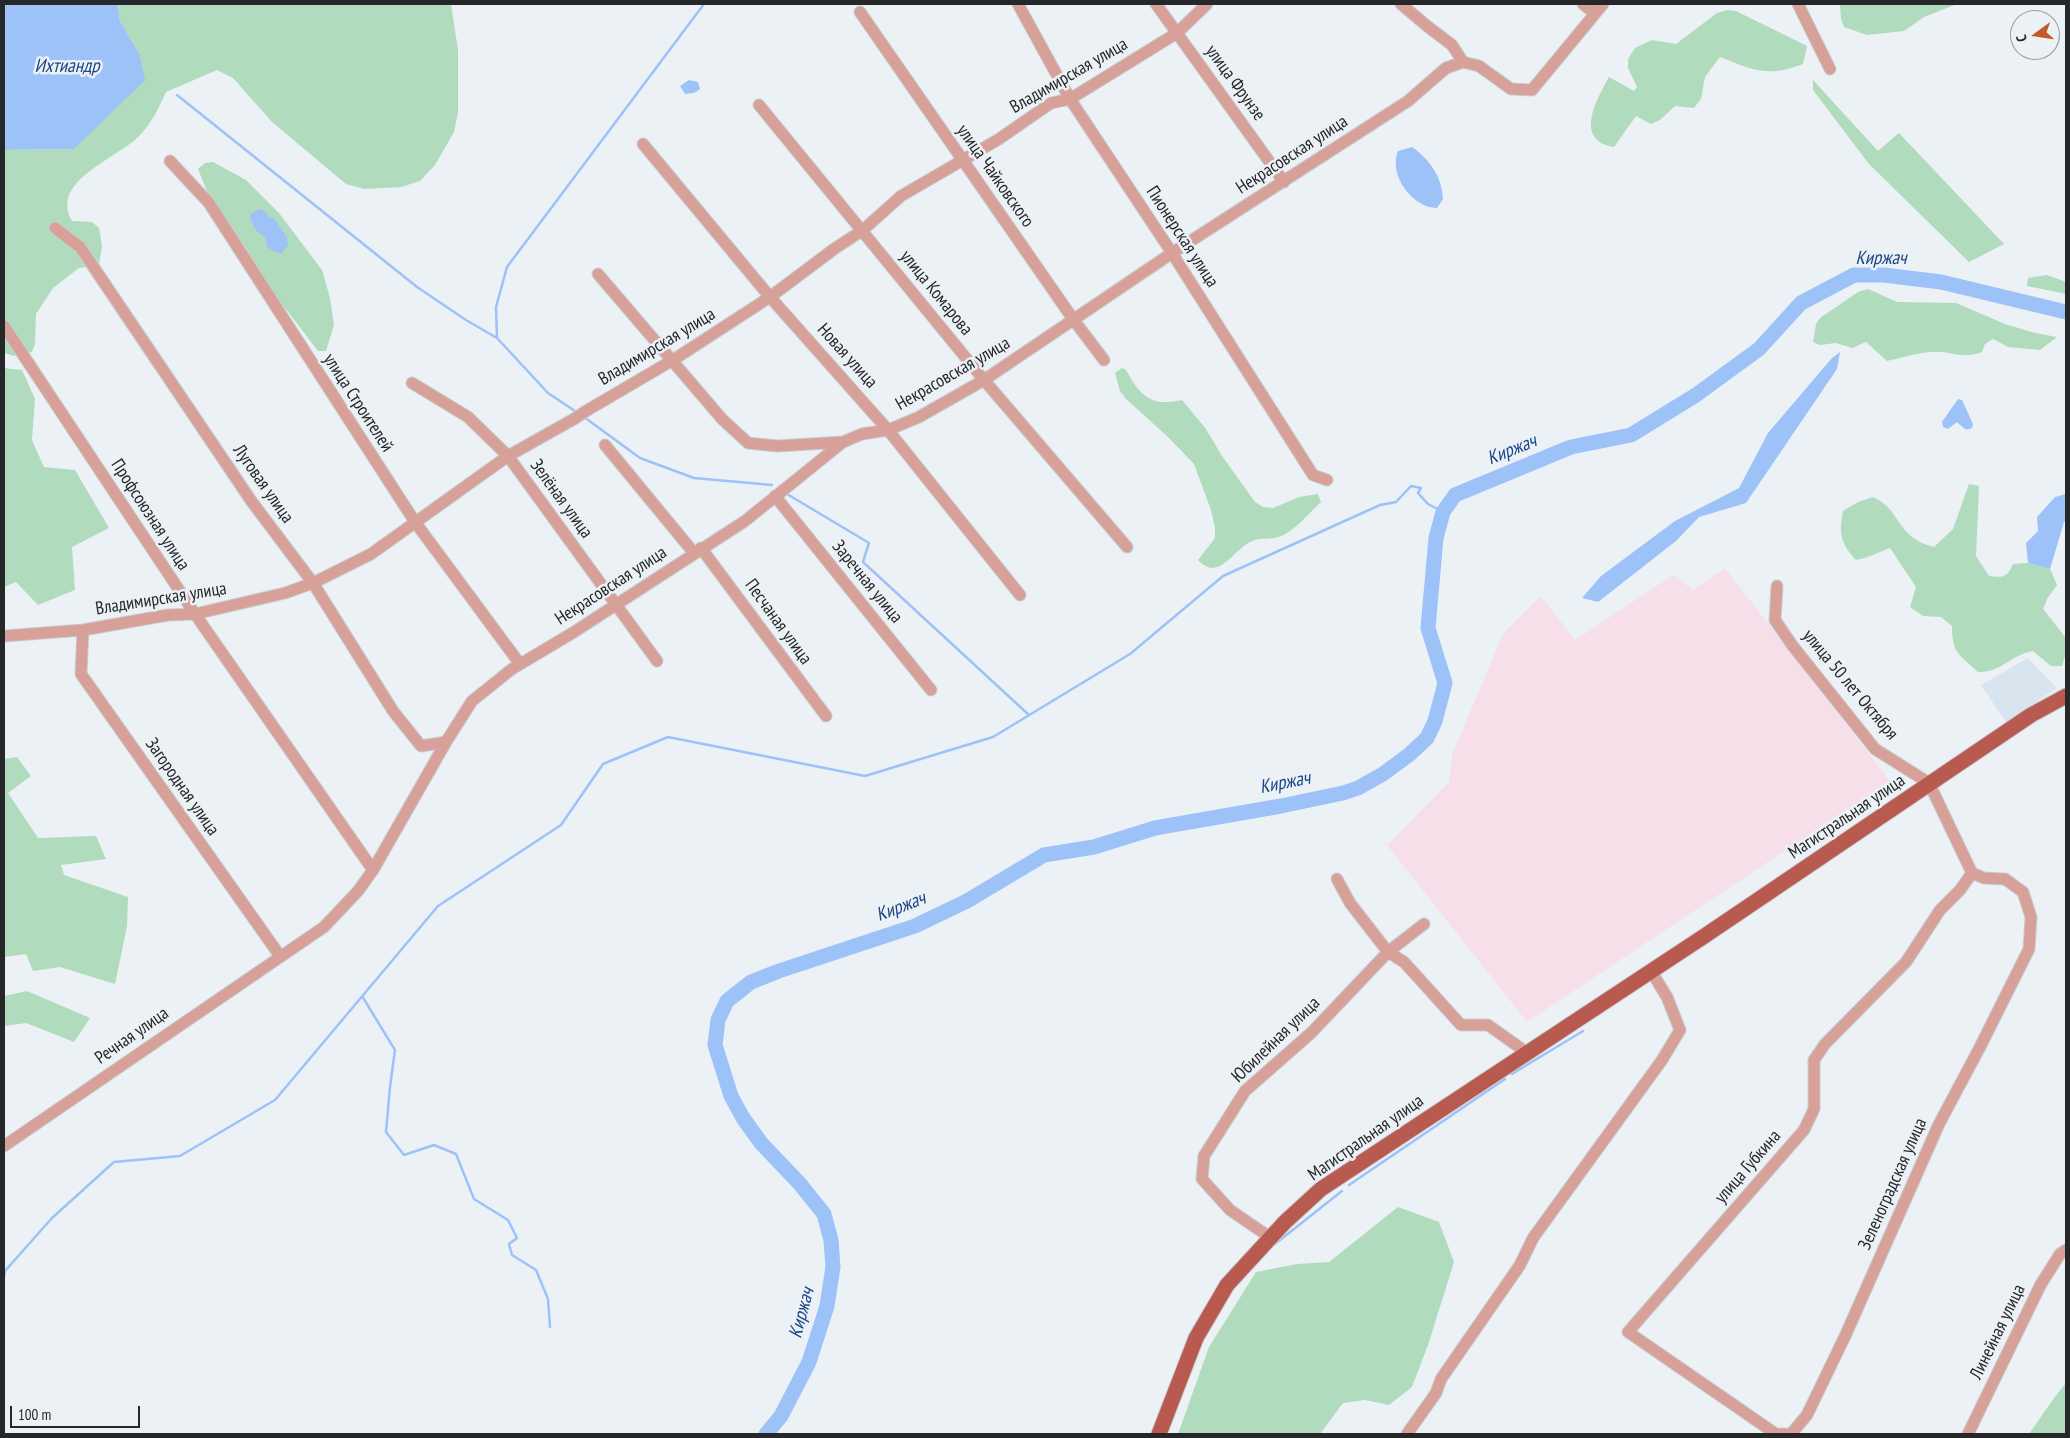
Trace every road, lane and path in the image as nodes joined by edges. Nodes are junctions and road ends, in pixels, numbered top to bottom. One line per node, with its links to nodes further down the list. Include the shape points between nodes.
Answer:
1 (1018, 4): 13 (street, Пионерская улица)
2 (1156, 4): 10 (street, улица Фрунзе)
3 (1207, 4): 10 (street, Владимирская улица)
4 (1401, 4): 11 (street, via 1452,45)
5 (1583, 4): 9 (street)
6 (1603, 4): 9 (street)
7 (1798, 4): 12 (street)
8 (860, 12): 16 (street, улица Чайковского)
9 (1594, 13): 11 (street, via 1532,90 1511,89 1479,66)
10 (1177, 33): 13 (street, Владимирская улица); 18 (street, улица Фрунзе)
11 (1463, 62): 18 (street, Некрасовская улица, via 1446,68 1408,101)
12 (1830, 68)
13 (1070, 99): 16 (street, Владимирская улица, via 1051,103 999,139); 21 (street, Пионерская улица)
14 (759, 105): 20 (street, улица Комарова)
15 (643, 144): 23 (street, Новая улица)
16 (962, 159): 20 (street, Владимирская улица, via 901,196); 24 (street, улица Чайковского)
17 (170, 160): 36 (street, улица Строителей, via 209,203)
18 (1284, 182): 21 (street, Некрасовская улица)
19 (55, 228): 39 (street, Луговая улица, via 80,247 252,502)
20 (863, 230): 23 (street, Владимирская улица); 28 (street, улица Комарова)
21 (1172, 253): 24 (street, Некрасовская улица); 34 (street, Пионерская улица, via 1313,475)
22 (598, 274): 26 (street)
23 (770, 297): 26 (street, Владимирская улица); 30 (street, Новая улица)
24 (1073, 319): 27 (street, улица Чайковского); 28 (street, Некрасовская улица)
25 (4, 326): 43 (street, Профсоюзная улица)
26 (673, 360): 31 (street, via 722,419 748,443 777,446); 33 (street, Владимирская улица)
27 (1104, 360)
28 (984, 380): 30 (street, Некрасовская улица, via 919,418); 37 (street, улица Комарова)
29 (412, 383): 33 (street, Зелёная улица, via 468,417)
30 (888, 430): 31 (street, Некрасовская улица, via 862,434); 41 (street, Новая улица)
31 (843, 442): 35 (street, Некрасовская улица)
32 (605, 445): 38 (street, Песчаная улица)
33 (508, 456): 36 (street, Владимирская улица); 42 (street, Зелёная улица)
34 (1327, 480)
35 (775, 496): 38 (street, Некрасовская улица, via 745,521); 48 (street, Заречная улица)
36 (415, 522): 39 (street, Владимирская улица, via 371,554); 47 (street, улица Строителей)
37 (1127, 547)
38 (698, 550): 42 (street, Некрасовская улица); 50 (street, Песчаная улица)
39 (313, 582): 43 (street, Владимирская улица, via 285,593); 51 (street, Луговая улица, via 393,711 421,746)
40 (1778, 586): 52 (street, улица 50 лет Октября, via 1775,620 1792,644 1875,749)
41 (1020, 595)
42 (615, 605): 46 (street, Зелёная улица); 47 (street, Некрасовская улица)
43 (195, 614): 44 (street, Владимирская улица, via 168,615); 53 (street, Профсоюзная улица)
44 (83, 630): 45 (street, Владимирская улица); 58 (street, Загородная улица, via 82,674)
45 (4, 636)
46 (657, 661)
47 (520, 664): 51 (street, Некрасовская улица, via 472,701)
48 (931, 690)
49 (2066, 696): 52 (main road, Магистральная улица, via 2031,715)
50 (826, 716)
51 (446, 742): 53 (street, Некрасовская улица)
52 (1929, 783): 54 (street); 59 (main road, Магистральная улица)
53 (373, 870): 58 (street, Некрасовская улица, via 324,927)
54 (1972, 873): 66 (street, улица Губкина, via 1940,910 1906,962 1825,1044 1814,1060 1814,1109 1804,1130 1628,1332); 67 (street, Зеленоградская улица, via 1984,878 2005,879 2023,892 2031,917 2029,949 1939,1124 1807,1415)
55 (1337, 879): 57 (street, via 1350,903)
56 (1424, 924): 57 (street, Юбилейная улица)
57 (1388, 952): 60 (street, via 1404,962 1461,1025 1488,1025); 62 (street, Юбилейная улица, via 1310,1033 1244,1091 1204,1156 1202,1179 1230,1210)
58 (280, 956): 61 (street, Речная улица)
59 (1650, 971): 60 (main road, Магистральная улица); 65 (street, via 1667,997 1680,1030 1662,1060 1533,1238 1520,1265 1441,1379 1436,1393)
60 (1526, 1052): 62 (main road, Магистральная улица, via 1321,1189)
61 (4, 1146)
62 (1271, 1238): 64 (main road, Магистральная улица, via 1227,1285 1196,1338)
63 (2066, 1250): 68 (street, Линейная улица, via 2041,1284)
64 (1159, 1434)
65 (1408, 1434)
66 (1778, 1434): 67 (street, улица Губкина)
67 (1791, 1434)
68 (1968, 1434)

